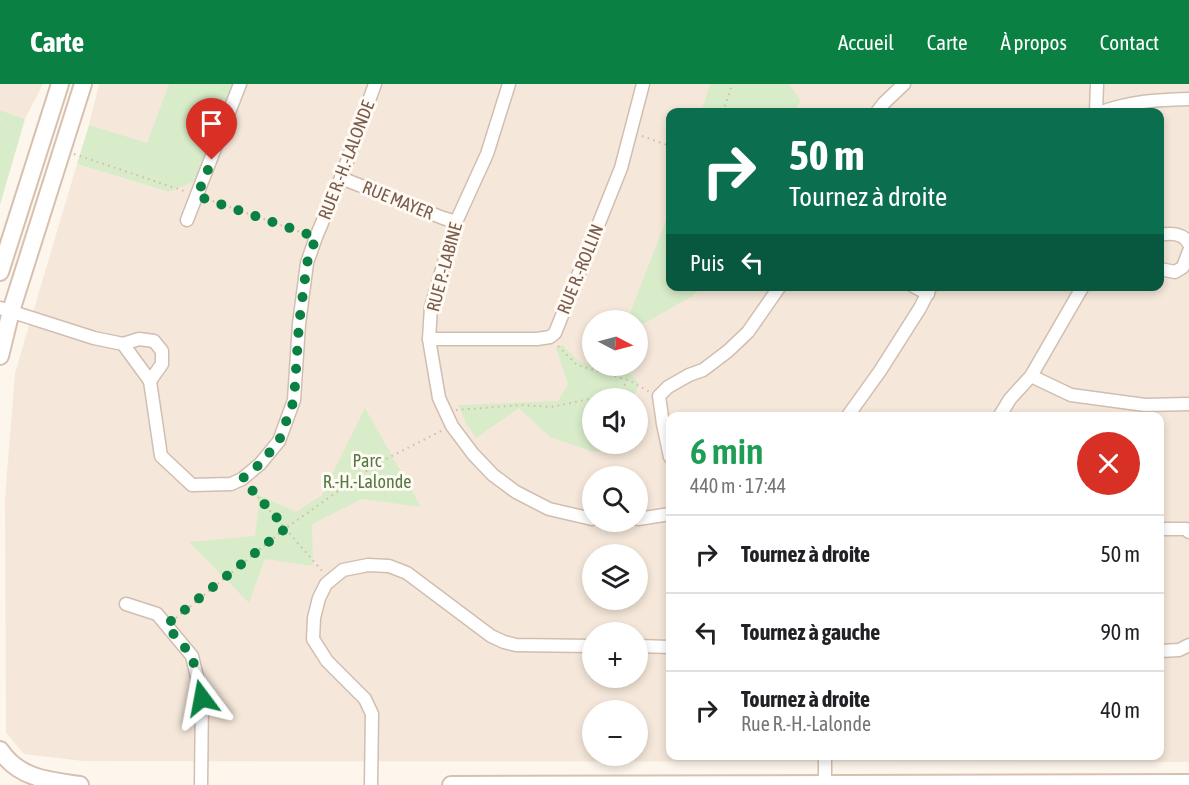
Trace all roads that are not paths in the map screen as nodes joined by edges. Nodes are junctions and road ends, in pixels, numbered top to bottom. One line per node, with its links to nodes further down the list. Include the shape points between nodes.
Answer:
1 (60, 84): 22 (main road)
2 (83, 84): 26 (main road)
3 (240, 84): 16 (street)
4 (375, 84): 15 (street, RUE R.-H.-LALONDE)
5 (509, 84): 17 (street, RUE P.-LABINE, via 487,154)
6 (644, 84): 27 (street, RUE R.-ROLLIN, via 621,168 555,333 537,339)
7 (884, 84): 10 (street)
8 (904, 84): 10 (street)
9 (1097, 84): 13 (street)
10 (892, 95): 12 (street)
11 (1189, 99): 14 (street, via 1149,100)
12 (880, 108)
13 (1096, 108)
14 (1114, 108)
15 (341, 178): 17 (street, RUE MAYER); 31 (street, RUE R.-H.-LALONDE, via 307,263 294,400 279,441 260,464 231,484 192,484 161,456)
16 (187, 220)
17 (456, 222): 27 (street, RUE P.-LABINE, via 430,307)
18 (1164, 234): 19 (street, via 1173,233)
19 (1189, 244)
20 (1189, 251): 21 (street, via 1183,267 1175,272)
21 (1164, 270)
22 (0, 272)
23 (777, 291): 35 (street, via 748,332 728,351 659,396)
24 (929, 291): 33 (street)
25 (1080, 291): 30 (street)
26 (6, 310): 28 (street); 29 (main road)
27 (429, 339): 37 (street, RUE P.-LABINE, via 438,398 473,454 516,492 549,509)
28 (123, 344): 31 (street); 31 (street, via 138,339 154,341 162,351 162,364)
29 (0, 356)
30 (1030, 376): 32 (street, via 1071,395 1145,405); 34 (street)
31 (150, 381)
32 (1189, 404)
33 (851, 412)
34 (1002, 412)
35 (666, 438)
36 (666, 515): 38 (street)
37 (582, 517)
38 (648, 517)
39 (1164, 529): 40 (street)
40 (1189, 532)
41 (126, 604): 52 (street, via 157,614 192,656 202,698)
42 (1189, 645): 46 (street)
43 (582, 646): 53 (street, via 504,642 407,573 389,566 343,570 330,580 319,598 313,639 327,660 365,699 372,714)
44 (648, 646): 45 (street)
45 (666, 647)
46 (1164, 651)
47 (0, 750): 51 (main road, via 10,762 43,780)
48 (825, 760): 50 (street)
49 (1189, 783): 50 (main road)
50 (825, 784): 54 (main road)
51 (80, 785)
52 (201, 785)
53 (371, 785)
54 (451, 785)

